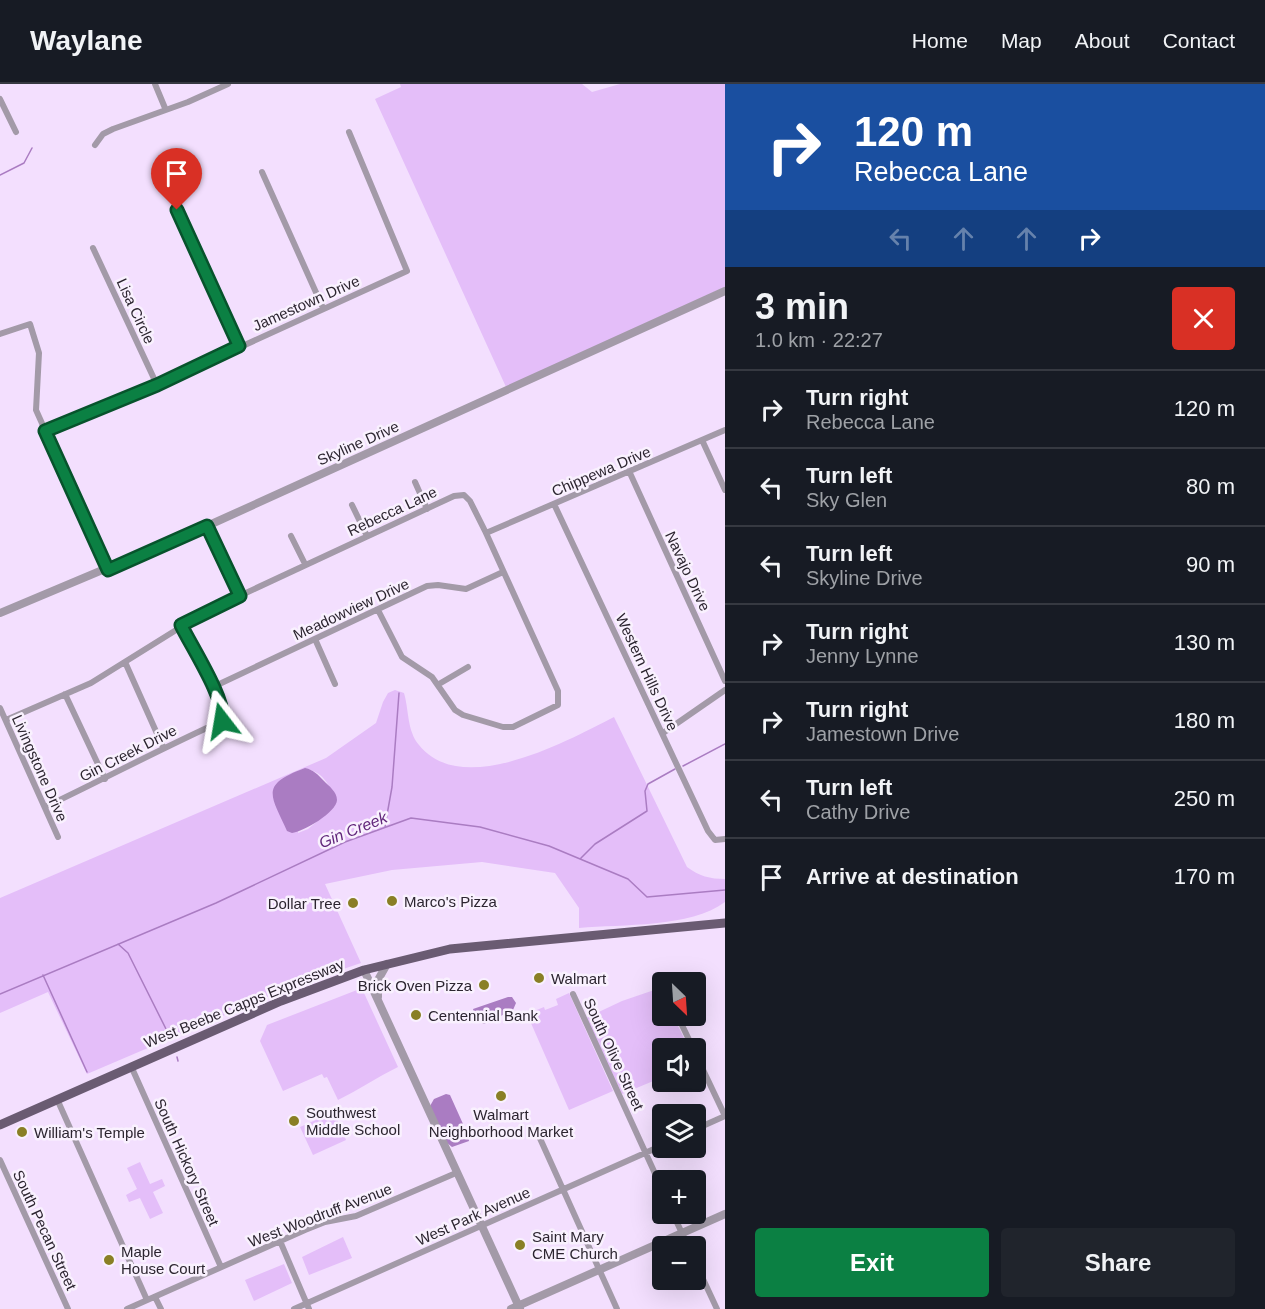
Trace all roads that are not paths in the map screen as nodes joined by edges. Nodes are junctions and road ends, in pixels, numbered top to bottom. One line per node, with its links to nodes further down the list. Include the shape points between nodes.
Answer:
1 (155, 84): 4 (street)
2 (228, 84): 4 (street)
3 (0, 99): 5 (street)
4 (165, 108): 7 (street, via 103,134)
5 (15, 132)
6 (349, 132): 12 (street, Jamestown Drive, via 407,271)
7 (96, 145)
8 (262, 172): 12 (street)
9 (177, 210): 14 (street)
10 (93, 248): 15 (street, Lisa Circle)
11 (725, 291): 25 (street, Skyline Drive)
12 (323, 308): 14 (street, Jamestown Drive)
13 (0, 334): 17 (street, via 30,324 39,353 36,410)
14 (239, 346): 15 (street, Jamestown Drive)
15 (157, 385): 17 (street, Jamestown Drive)
16 (725, 430): 18 (street, Chippewa Drive)
17 (45, 431): 30 (street)
18 (702, 440): 19 (street, Chippewa Drive); 21 (street)
19 (629, 471): 22 (street, Chippewa Drive); 39 (street, Navajo Drive)
20 (415, 482): 24 (street)
21 (725, 489)
22 (554, 504): 26 (street, Chippewa Drive); 47 (street, Western Hills Drive)
23 (352, 505): 28 (street)
24 (427, 509): 26 (street, Rebecca Lane, via 464,495); 28 (street, Rebecca Lane)
25 (207, 526): 30 (street, Skyline Drive); 32 (street)
26 (486, 533): 31 (street, Rebecca Lane)
27 (291, 536): 29 (street)
28 (367, 536): 29 (street, Rebecca Lane)
29 (305, 564): 32 (street, Rebecca Lane)
30 (108, 570): 34 (street, Skyline Drive)
31 (503, 572): 33 (street, Meadowview Drive, via 466,589 427,586); 41 (street, Rebecca Lane, via 560,696 558,705 521,724 504,727 455,710)
32 (240, 596): 35 (street, Rebecca Lane)
33 (378, 610): 36 (street, Meadowview Drive); 41 (street, Rebecca Lane, via 402,657)
34 (0, 613)
35 (181, 625): 37 (street, Rebecca Lane); 42 (street)
36 (315, 639): 40 (street); 42 (street, Meadowview Drive)
37 (125, 662): 44 (street, Rebecca Lane); 48 (street)
38 (468, 668): 41 (street)
39 (725, 681)
40 (335, 684)
41 (439, 684)
42 (213, 687): 48 (street, Gin Creek Drive, via 224,714 222,721)
43 (725, 690): 47 (street)
44 (65, 694): 46 (street, Rebecca Lane); 49 (street)
45 (0, 708): 46 (street, Livingstone Drive)
46 (6, 720): 50 (street, Livingstone Drive)
47 (663, 732): 52 (street, Western Hills Drive, via 711,837)
48 (163, 747): 49 (street, Gin Creek Drive)
49 (105, 779): 50 (street, Gin Creek Drive)
50 (45, 807): 51 (street, Livingstone Drive)
51 (58, 837)
52 (725, 839)
53 (725, 923): 54 (main road, West Beebe Capps Expressway, via 464,947)
54 (387, 964): 55 (main road, West Beebe Capps Expressway); 57 (street, via 378,980)
55 (364, 970): 57 (street); 58 (main road, West Beebe Capps Expressway)
56 (573, 994): 66 (street, South Olive Street)
57 (379, 1004): 69 (street)
58 (131, 1066): 60 (main road, West Beebe Capps Expressway); 77 (street, South Hickory Street)
59 (706, 1076): 61 (street)
60 (57, 1099): 62 (main road, West Beebe Capps Expressway); 81 (street)
61 (725, 1116): 63 (street)
62 (0, 1125)
63 (706, 1125)
64 (538, 1134): 70 (street)
65 (652, 1150): 66 (street, West Park Avenue)
66 (646, 1153): 68 (street, South Olive Street); 70 (street, West Park Avenue)
67 (0, 1160): 84 (street, South Pecan Street)
68 (654, 1170)
69 (456, 1173): 73 (street); 76 (street, West Woodruff Avenue, via 356,1216 325,1222)
70 (562, 1190): 73 (street, West Park Avenue); 78 (street)
71 (725, 1214): 74 (street)
72 (678, 1224): 74 (street)
73 (481, 1226): 82 (street, West Park Avenue); 83 (street)
74 (682, 1233): 75 (street); 78 (street)
75 (683, 1236)
76 (280, 1241): 77 (street, West Woodruff Avenue); 82 (street)
77 (221, 1267): 80 (street, West Woodruff Avenue)
78 (599, 1270): 83 (street); 88 (street)
79 (706, 1285): 89 (street)
80 (155, 1297): 81 (street, West Woodruff Avenue); 86 (street)
81 (147, 1300): 85 (street, West Woodruff Avenue)
82 (308, 1306): 87 (street, West Park Avenue)
83 (516, 1308)
84 (68, 1309)
85 (127, 1309)
86 (161, 1309)
87 (294, 1309)
88 (617, 1309)
89 (717, 1309)

